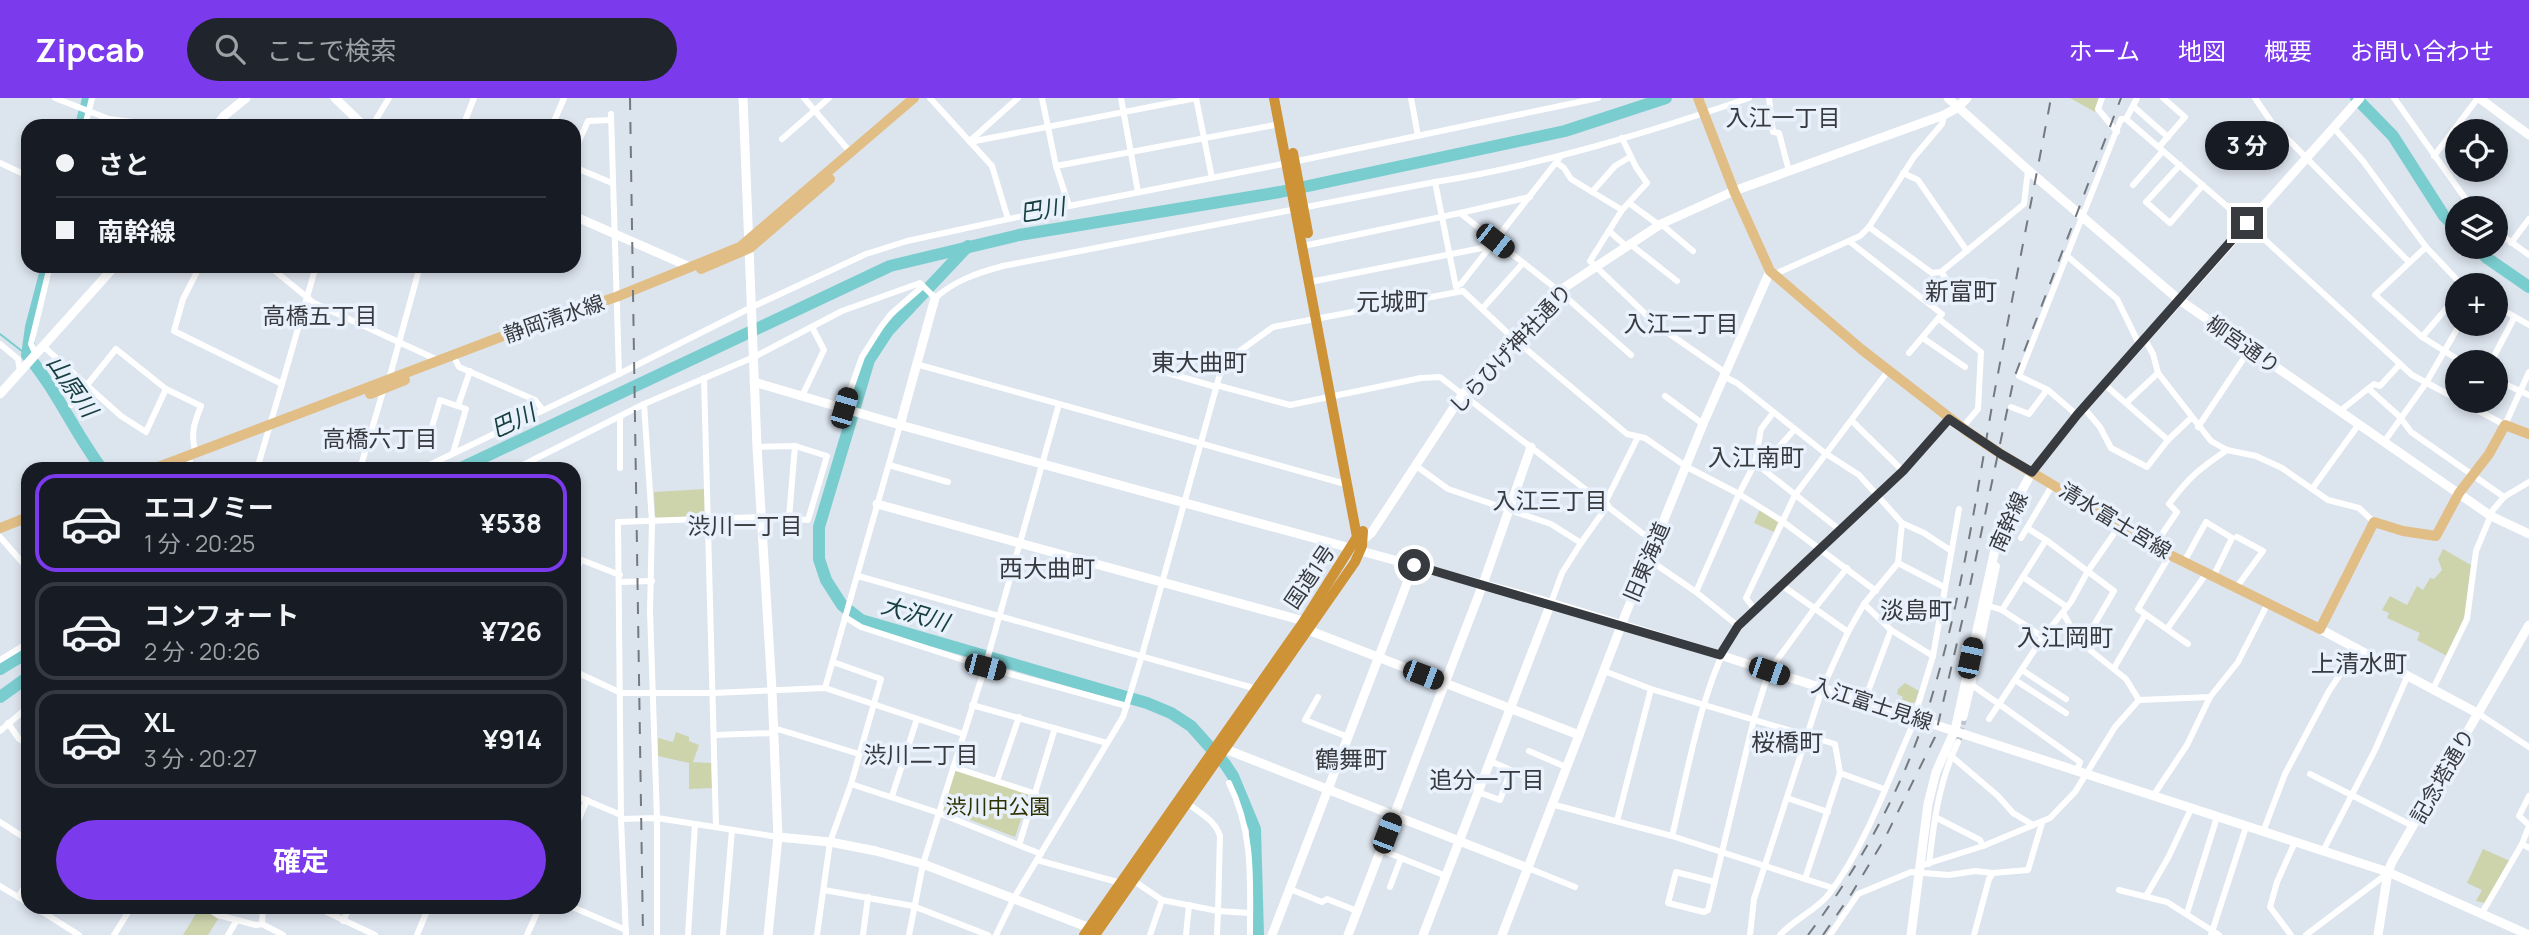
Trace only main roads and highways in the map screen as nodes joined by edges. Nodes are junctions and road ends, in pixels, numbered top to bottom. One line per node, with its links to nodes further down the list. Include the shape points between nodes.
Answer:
1 (915, 98): 7 (main road, 静岡清水線)
2 (923, 98): 7 (main road, 静岡清水線)
3 (1274, 98): 6 (highway, 国道1号)
4 (1282, 98): 6 (highway, 国道1号)
5 (1698, 98): 11 (main road, 清水富士宮線, via 1734,191 1773,272 1888,371 1982,442 2170,555 2320,629 2374,522 2436,536 2505,425)
6 (1292, 165): 10 (highway, 国道1号)
7 (750, 243): 8 (main road, 静岡清水線); 8 (main road, 静岡清水線, via 740,254)
8 (617, 300): 9 (main road, 静岡清水線); 9 (main road, 静岡清水線, via 532,326)
9 (386, 384): 12 (main road, 静岡清水線)
10 (1334, 396): 17 (highway, 国道1号); 17 (highway, 国道1号, via 1363,523)
11 (2529, 434)
12 (192, 461)
13 (21, 520): 15 (main road)
14 (21, 527): 16 (main road)
15 (0, 528)
16 (0, 536)
17 (1360, 538): 18 (highway, 国道1号)
18 (1306, 626): 19 (highway, 国道1号); 19 (highway, 国道1号, via 1257,689)
19 (1219, 753): 20 (highway, 国道1号); 20 (highway, 国道1号, via 1121,883)
20 (1095, 933)

